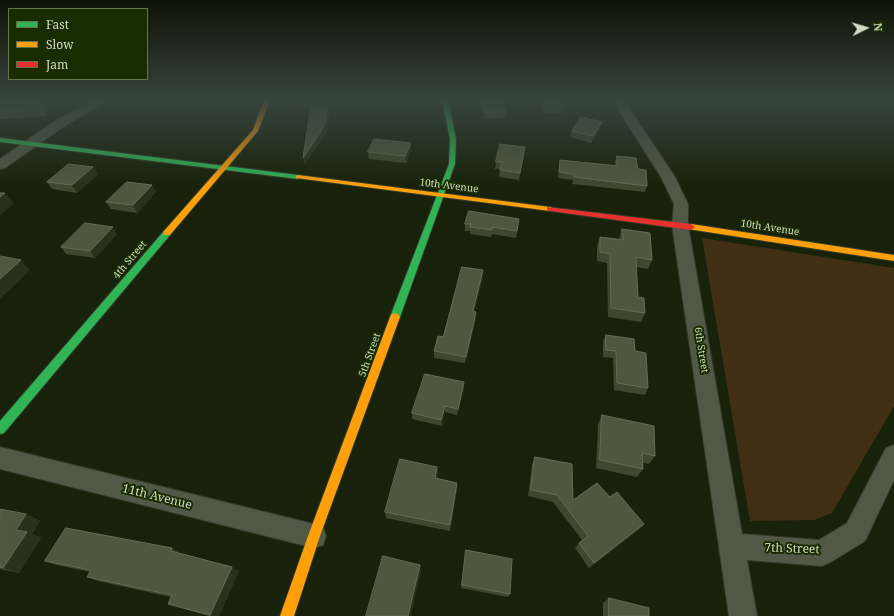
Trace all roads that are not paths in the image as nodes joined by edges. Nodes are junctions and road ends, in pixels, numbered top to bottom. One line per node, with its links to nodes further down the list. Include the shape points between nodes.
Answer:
1 (52, 129): 6 (street)
2 (257, 129): 8 (street, 4th Street)
3 (451, 129): 9 (street, 5th Street, via 452,164)
4 (637, 129): 10 (street, 6th Street, via 668,177 681,204)
5 (0, 140): 6 (street, 10th Avenue)
6 (28, 144): 7 (street); 8 (street, 10th Avenue)
7 (0, 165)
8 (222, 169): 9 (street, 10th Avenue); 12 (street, 4th Street)
9 (440, 196): 10 (street, 10th Avenue); 15 (street, 5th Street)
10 (680, 225): 11 (street, 10th Avenue); 16 (street, 6th Street)
11 (894, 258)
12 (0, 429)
13 (894, 456): 16 (street, 7th Street, via 856,532 822,553)
14 (0, 458): 15 (street, 11th Avenue)
15 (314, 536): 17 (street, 5th Street)
16 (733, 546): 18 (street, 6th Street)
17 (287, 616)
18 (744, 616)

